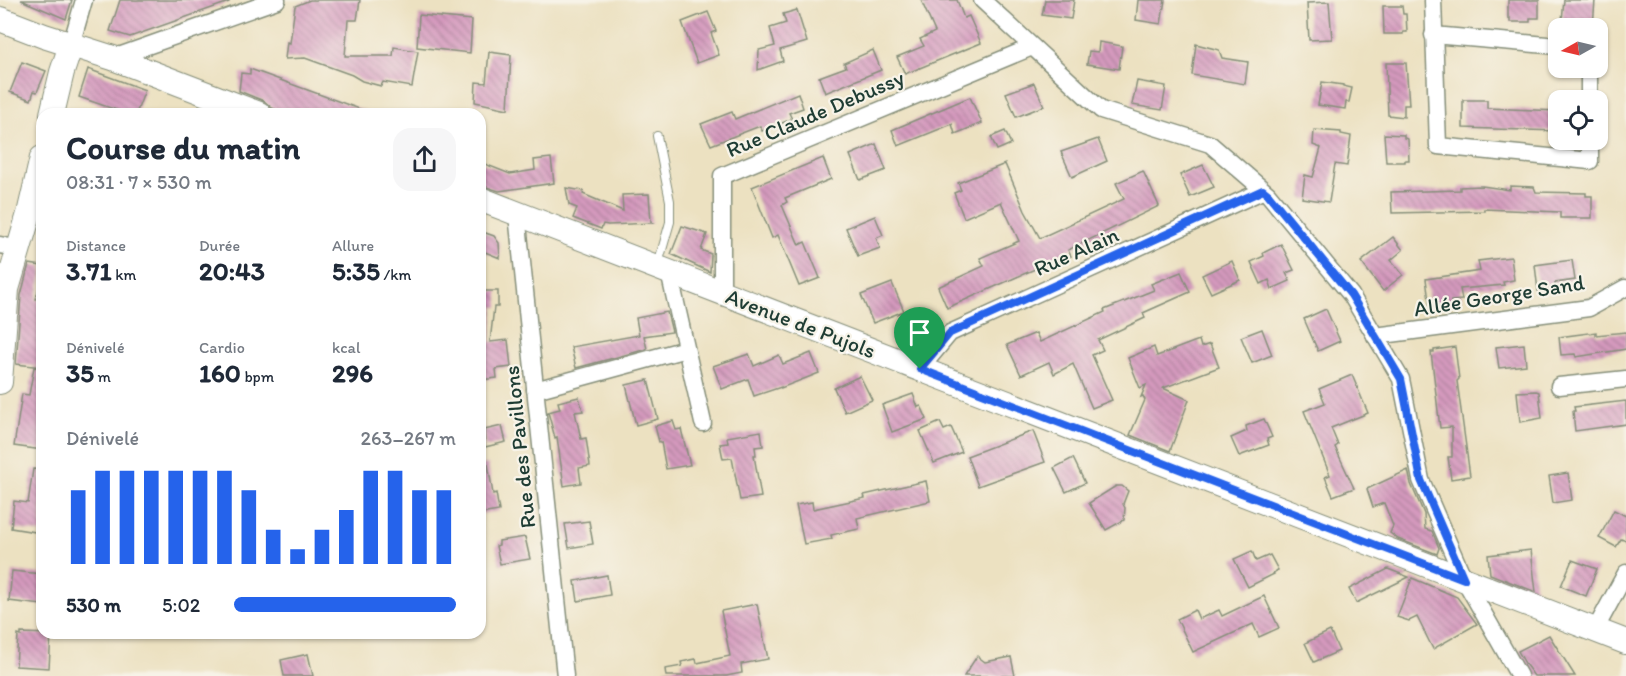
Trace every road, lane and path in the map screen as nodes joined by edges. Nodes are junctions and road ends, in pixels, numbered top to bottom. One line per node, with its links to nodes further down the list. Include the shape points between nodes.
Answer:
1 (84, 0): 7 (street)
2 (277, 0): 10 (street)
3 (982, 0): 9 (street)
4 (1433, 0): 6 (street)
5 (0, 19): 7 (main road)
6 (1433, 35): 8 (street); 14 (street, via 1438,146 1590,161)
7 (71, 45): 10 (main road); 11 (main road)
8 (1548, 45)
9 (1032, 47): 15 (street, via 1101,110 1210,144); 22 (street, Rue Claude Debussy, via 722,176)
10 (113, 57): 12 (main road)
11 (53, 108)
12 (244, 108)
13 (657, 136): 20 (lane, via 670,201)
14 (1590, 150)
15 (1263, 190): 23 (street, via 1351,295); 25 (street, Rue Alain, via 950,333)
16 (486, 201): 17 (main road, Avenue de Pujols)
17 (517, 214): 20 (main road, Avenue de Pujols); 29 (street, Rue des Pavillons)
18 (36, 215): 19 (main road)
19 (10, 247): 27 (main road)
20 (663, 270): 22 (main road, Avenue de Pujols); 24 (street)
21 (1625, 288): 23 (street, Allée George Sand, via 1589,309)
22 (722, 293): 25 (main road, Avenue de Pujols)
23 (1376, 336): 32 (street, via 1401,379 1421,480)
24 (686, 349): 29 (street); 30 (street)
25 (920, 369): 32 (main road, Avenue de Pujols)
26 (1626, 379): 28 (street)
27 (0, 382)
28 (1559, 386)
29 (535, 390): 35 (street, Rue des Pavillons)
30 (703, 423)
31 (1626, 573): 33 (street)
32 (1464, 579): 33 (main road, Avenue de Pujols); 36 (street)
33 (1595, 630): 34 (main road, Avenue de Pujols)
34 (1626, 642)
35 (565, 676)
36 (1519, 676)

